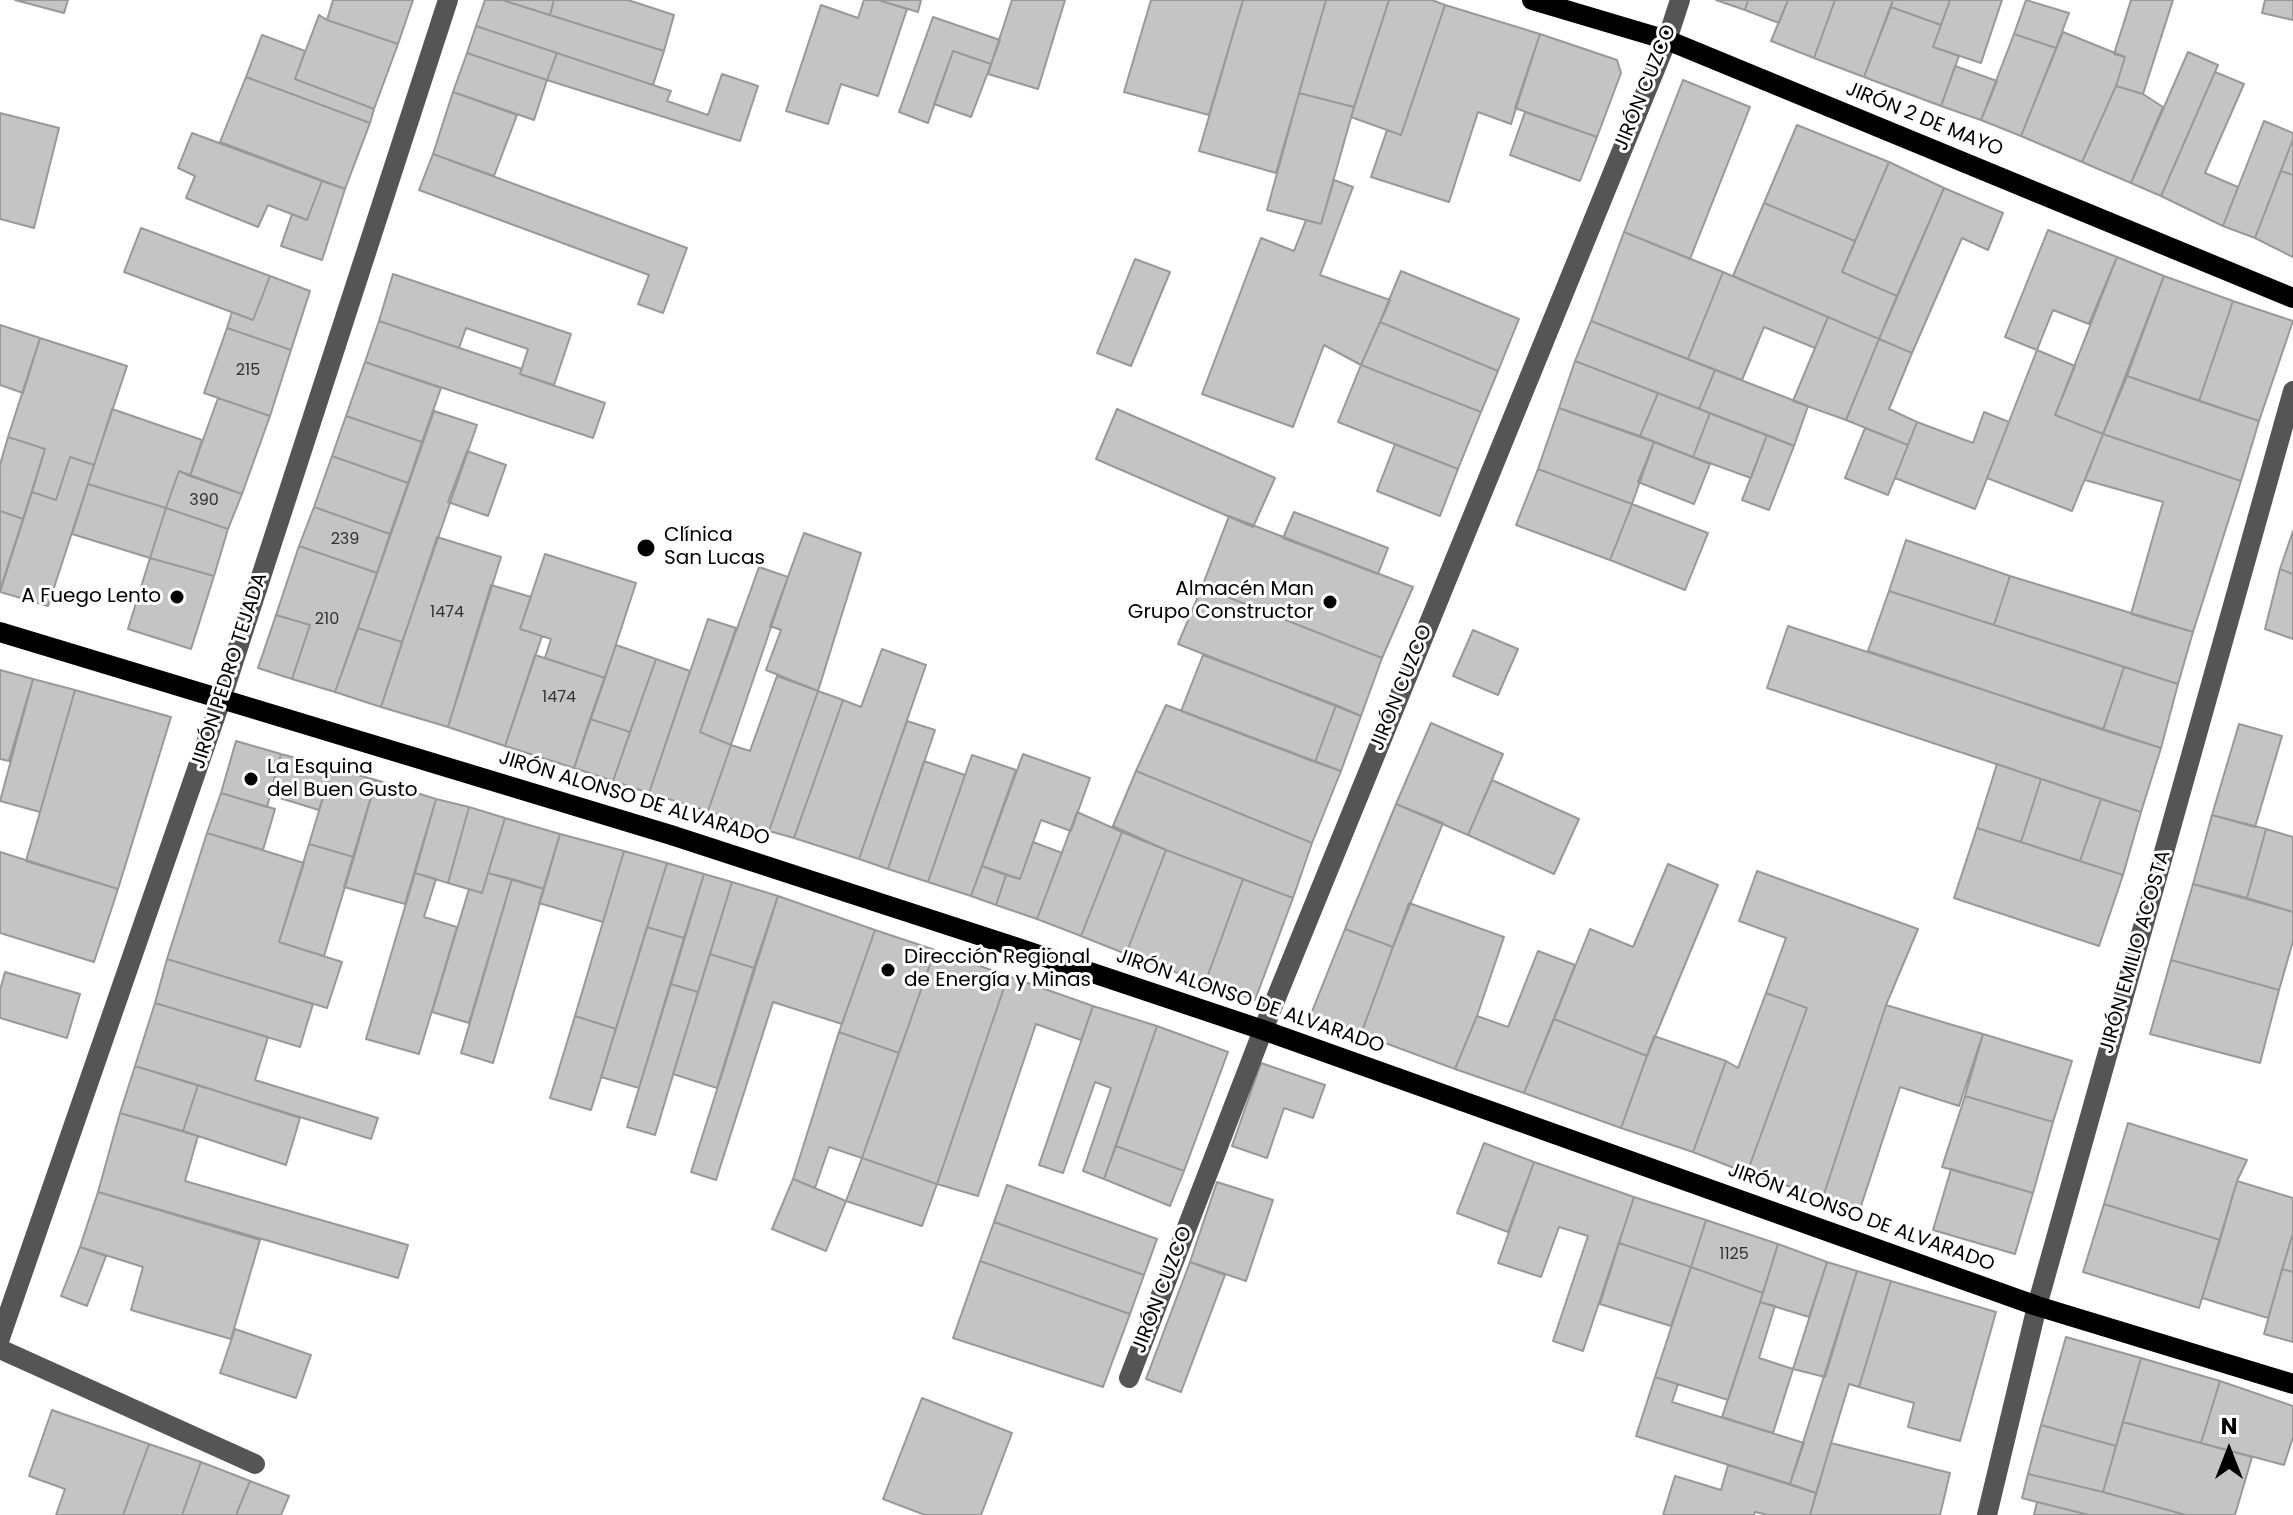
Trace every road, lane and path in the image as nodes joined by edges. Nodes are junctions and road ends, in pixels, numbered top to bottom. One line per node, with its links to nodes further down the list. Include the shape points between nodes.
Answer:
1 (448, 0): 8 (street, JIRÓN PEDRO TEJADA)
2 (1532, 0): 4 (main road, JIRÓN 2 DE MAYO)
3 (1680, 0): 4 (street, JIRÓN CUZCO)
4 (1667, 40): 5 (main road, JIRÓN 2 DE MAYO); 9 (street, JIRÓN CUZCO)
5 (2293, 298)
6 (2293, 391): 10 (street, JIRÓN EMILIO ACOSTA)
7 (0, 632): 8 (main road, JIRÓN ALONSO DE ALVARADO)
8 (222, 697): 9 (main road, JIRÓN ALONSO DE ALVARADO, via 671,835); 11 (street, JIRÓN PEDRO TEJADA)
9 (1263, 1030): 10 (main road, JIRÓN ALONSO DE ALVARADO); 13 (street, JIRÓN CUZCO)
10 (2037, 1306): 14 (main road, JIRÓN ALONSO DE ALVARADO); 16 (street, JIRÓN EMILIO ACOSTA)
11 (0, 1338)
12 (0, 1349): 15 (street)
13 (1129, 1378)
14 (2293, 1384)
15 (255, 1464)
16 (1987, 1515)

